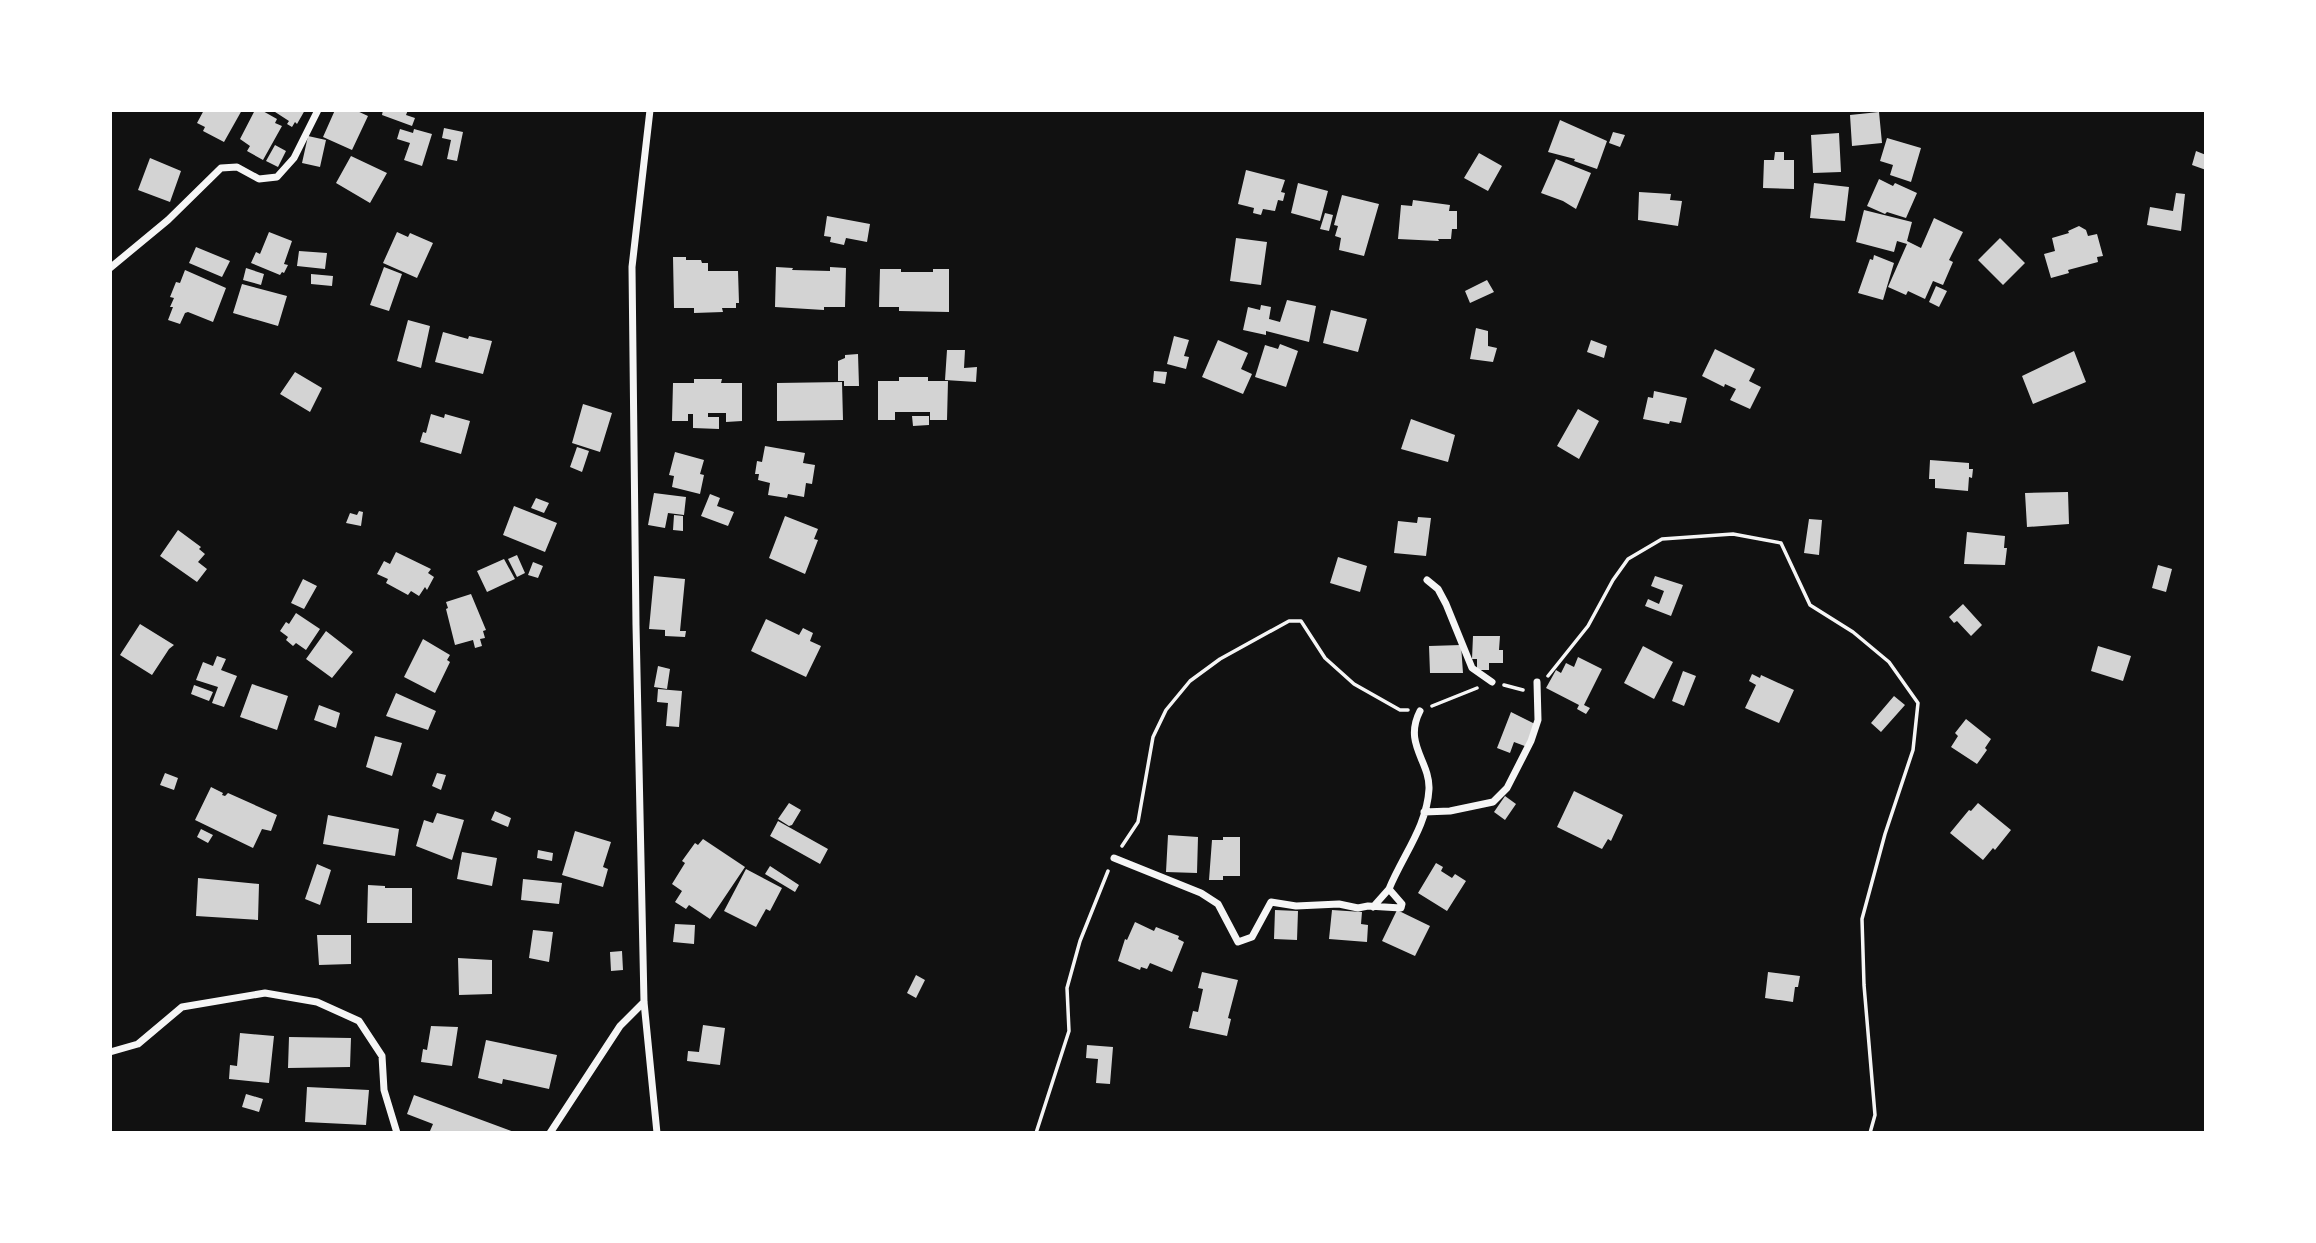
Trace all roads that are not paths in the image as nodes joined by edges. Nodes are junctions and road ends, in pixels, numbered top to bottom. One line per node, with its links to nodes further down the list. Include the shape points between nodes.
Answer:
1 (318, 110): 3 (street, via 294,158 277,177 259,179 237,167 221,168)
2 (650, 110): 12 (street, via 632,267)
3 (110, 268)
4 (1427, 580): 5 (street, via 1446,604 1472,668)
5 (1492, 682)
6 (1536, 682): 8 (street, via 1538,720 1507,788 1493,802)
7 (1420, 711): 8 (street, via 1417,752 1429,787)
8 (1424, 812): 10 (street)
9 (1114, 858): 11 (street, via 1218,904 1237,942 1252,937 1270,902)
10 (1389, 888): 11 (street); 11 (street, via 1403,906)
11 (1373, 906)
12 (644, 1002): 15 (street, via 620,1026); 16 (street)
13 (110, 1052): 14 (street, via 138,1044 182,1007 265,993 317,1002 359,1021 382,1056 384,1090)
14 (397, 1133)
15 (550, 1133)
16 (657, 1133)

